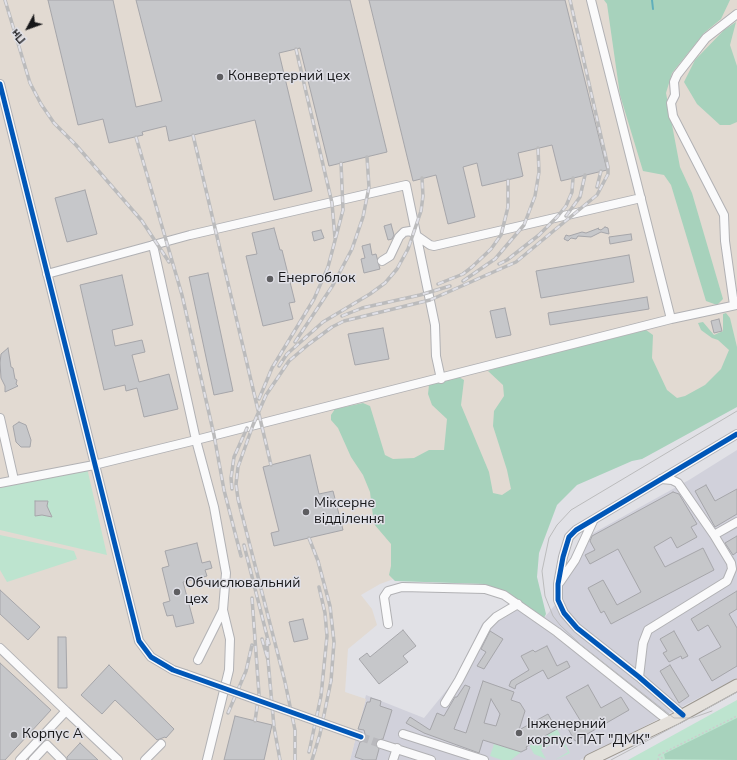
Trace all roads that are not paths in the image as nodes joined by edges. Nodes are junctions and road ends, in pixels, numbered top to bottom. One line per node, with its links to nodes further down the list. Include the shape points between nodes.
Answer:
1 (591, 0): 4 (street)
2 (737, 14): 9 (street, via 706,38 677,75 674,82 675,95 671,103 673,116 724,215 725,241)
3 (0, 84): 8 (street)
4 (641, 198): 5 (street, via 434,246); 10 (street)
5 (416, 234): 6 (street, via 406,185); 7 (street, via 404,232 390,256); 11 (street, via 435,325)
6 (153, 245): 8 (street); 14 (street)
7 (382, 261)
8 (47, 274): 15 (street)
9 (735, 305): 10 (street)
10 (671, 319): 11 (street)
11 (440, 379): 14 (street)
12 (0, 418): 17 (street)
13 (737, 434): 16 (street)
14 (196, 440): 15 (street); 24 (street, via 214,507 226,573)
15 (94, 464): 17 (street); 35 (street, bridge, via 139,641 151,657 173,670)
16 (662, 479): 19 (street); 21 (street, via 672,480 678,484)
17 (14, 480): 18 (street)
18 (0, 483)
19 (592, 521): 22 (street, via 575,560); 22 (street, via 569,537)
20 (737, 522): 21 (street)
21 (714, 535): 28 (street, via 731,563 731,576 727,581 648,630 643,643)
22 (558, 584): 28 (street, via 558,600 564,613 577,628)
23 (518, 604): 25 (street, via 504,595 485,589 402,587 388,592 384,597); 30 (street, via 496,617 487,626); 33 (street)
24 (223, 610): 27 (street); 44 (street, via 230,640 229,670)
25 (388, 624)
26 (0, 648): 31 (street)
27 (198, 660)
28 (639, 677): 32 (street)
29 (737, 685): 32 (main road)
30 (445, 703)
31 (66, 711): 39 (street); 42 (street)
32 (683, 715): 33 (main road)
33 (670, 722): 48 (main road)
34 (403, 734): 47 (street)
35 (361, 737)
36 (161, 744): 43 (street)
37 (381, 744): 38 (street)
38 (397, 748): 45 (street); 46 (street)
39 (20, 760)
40 (32, 760): 41 (street, via 46,745)
41 (62, 760)
42 (118, 760)
43 (145, 760)
44 (208, 760)
45 (393, 760)
46 (431, 760)
47 (484, 760)
48 (590, 760)

